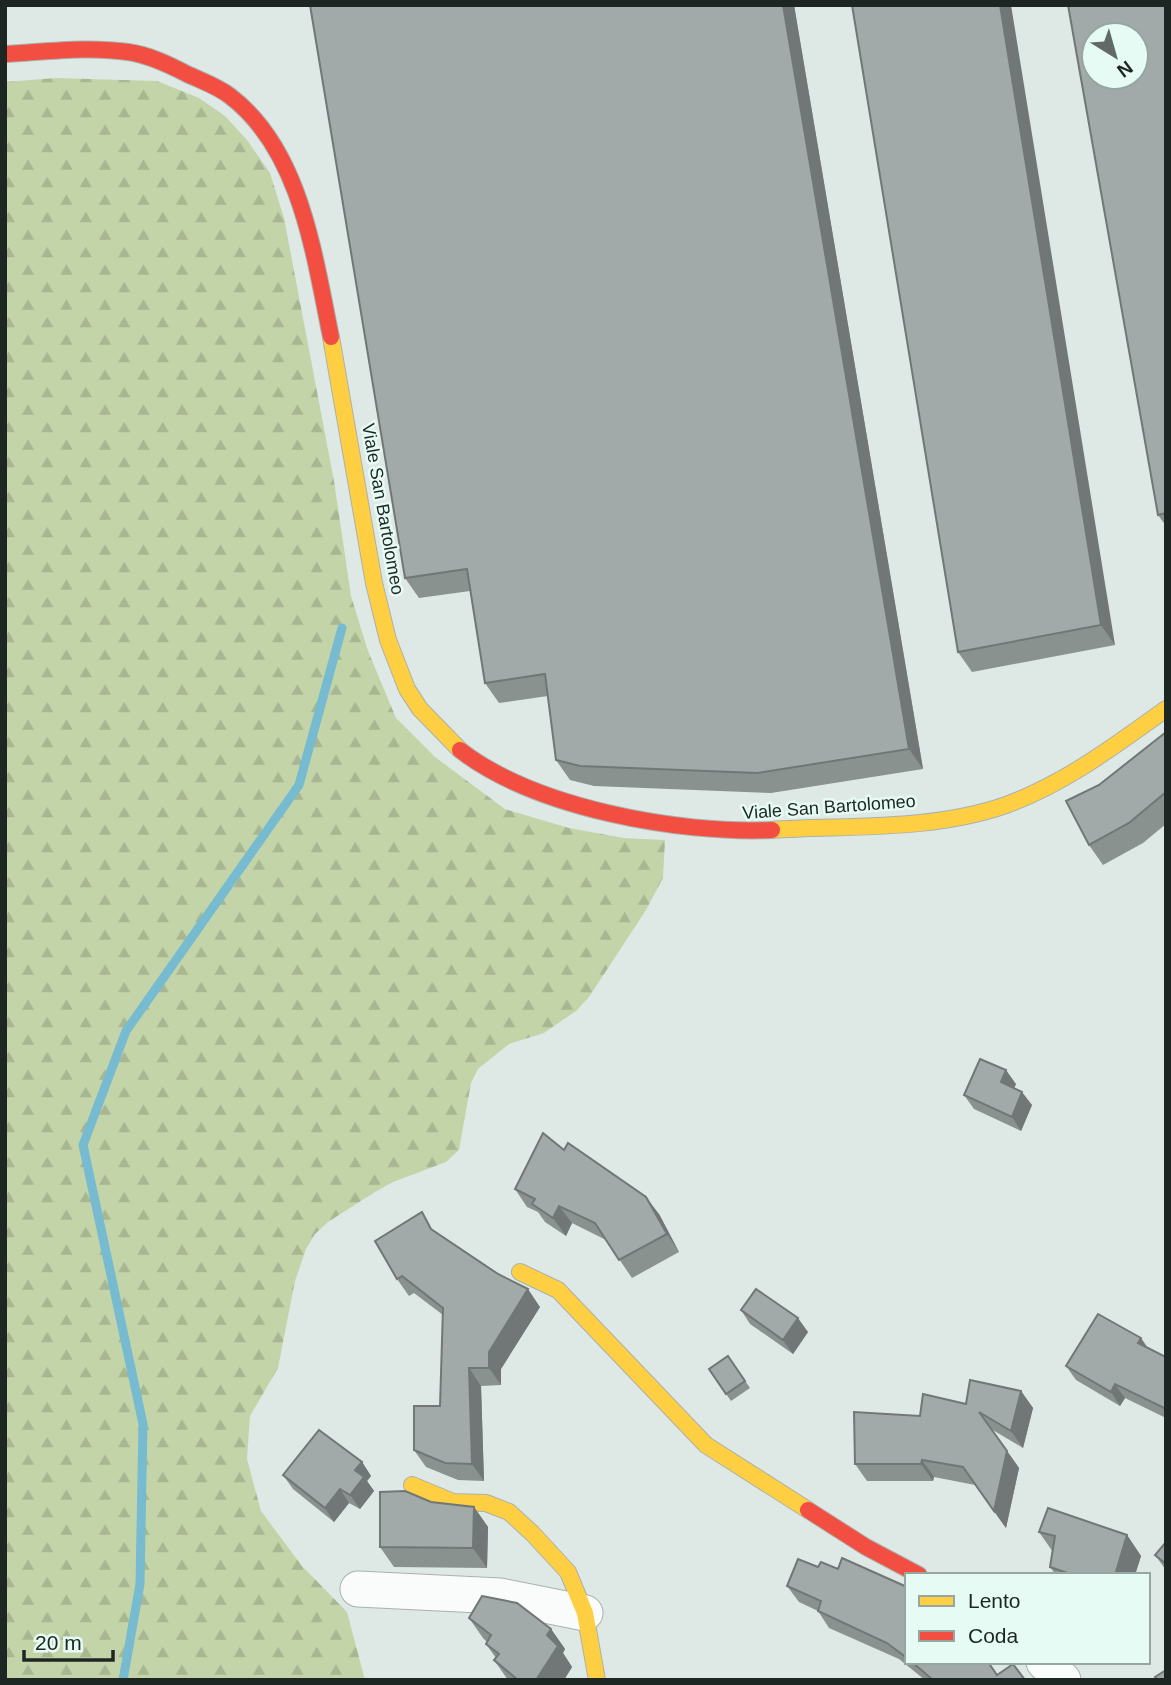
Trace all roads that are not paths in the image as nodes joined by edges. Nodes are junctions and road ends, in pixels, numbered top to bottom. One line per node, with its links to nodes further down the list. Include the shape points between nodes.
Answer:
1 (5, 54): 2 (main road, Viale San Bartolomeo, via 137,53 158,60 233,98 273,147 291,179 310,236 348,412 367,546 389,640 418,707 466,758 500,778 581,808 731,832 939,819 1003,806 1070,774)
2 (1166, 709)
3 (520, 1272): 5 (main road, via 558,1290 705,1445 866,1548)
4 (412, 1485): 7 (main road, via 453,1502 486,1503 509,1512 568,1572)
5 (915, 1573)
6 (358, 1589): 7 (street, via 500,1596)
7 (585, 1614): 9 (main road)
8 (1046, 1664): 10 (street)
9 (597, 1680)
10 (1063, 1680)

